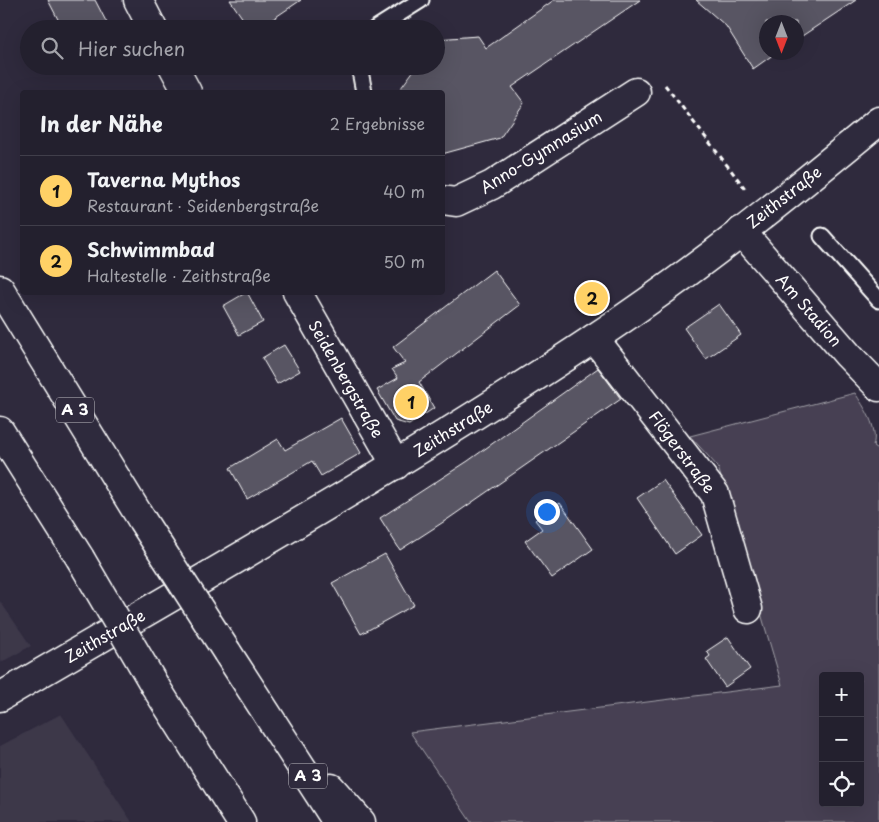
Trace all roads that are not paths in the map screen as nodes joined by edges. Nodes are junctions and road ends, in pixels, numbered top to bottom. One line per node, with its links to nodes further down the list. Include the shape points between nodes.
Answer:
1 (138, 0): 3 (main road)
2 (421, 0): 4 (lane)
3 (148, 20)
4 (389, 20)
5 (178, 75): 7 (main road)
6 (361, 75): 8 (lane)
7 (186, 90)
8 (364, 90)
9 (636, 92): 11 (main road, Anno-Gymnasium, via 492,185 456,202)
10 (879, 121): 12 (main road, Zeithstraße)
11 (445, 200)
12 (741, 231): 17 (main road, Zeithstraße); 18 (main road, Am Stadion)
13 (822, 236): 16 (lane)
14 (0, 289): 23 (main road, A 3, bridge, via 142,520)
15 (299, 295): 20 (main road, Seidenbergstraße)
16 (879, 300)
17 (594, 338): 20 (main road, Zeithstraße); 21 (main road, Flögerstraße, via 715,494)
18 (879, 387)
19 (0, 431): 24 (main road, bridge)
20 (396, 465): 22 (main road, Zeithstraße)
21 (748, 609)
22 (0, 697)
23 (279, 730): 25 (main road, A 3); 26 (main road)
24 (241, 822)
25 (337, 822)
26 (361, 822)

